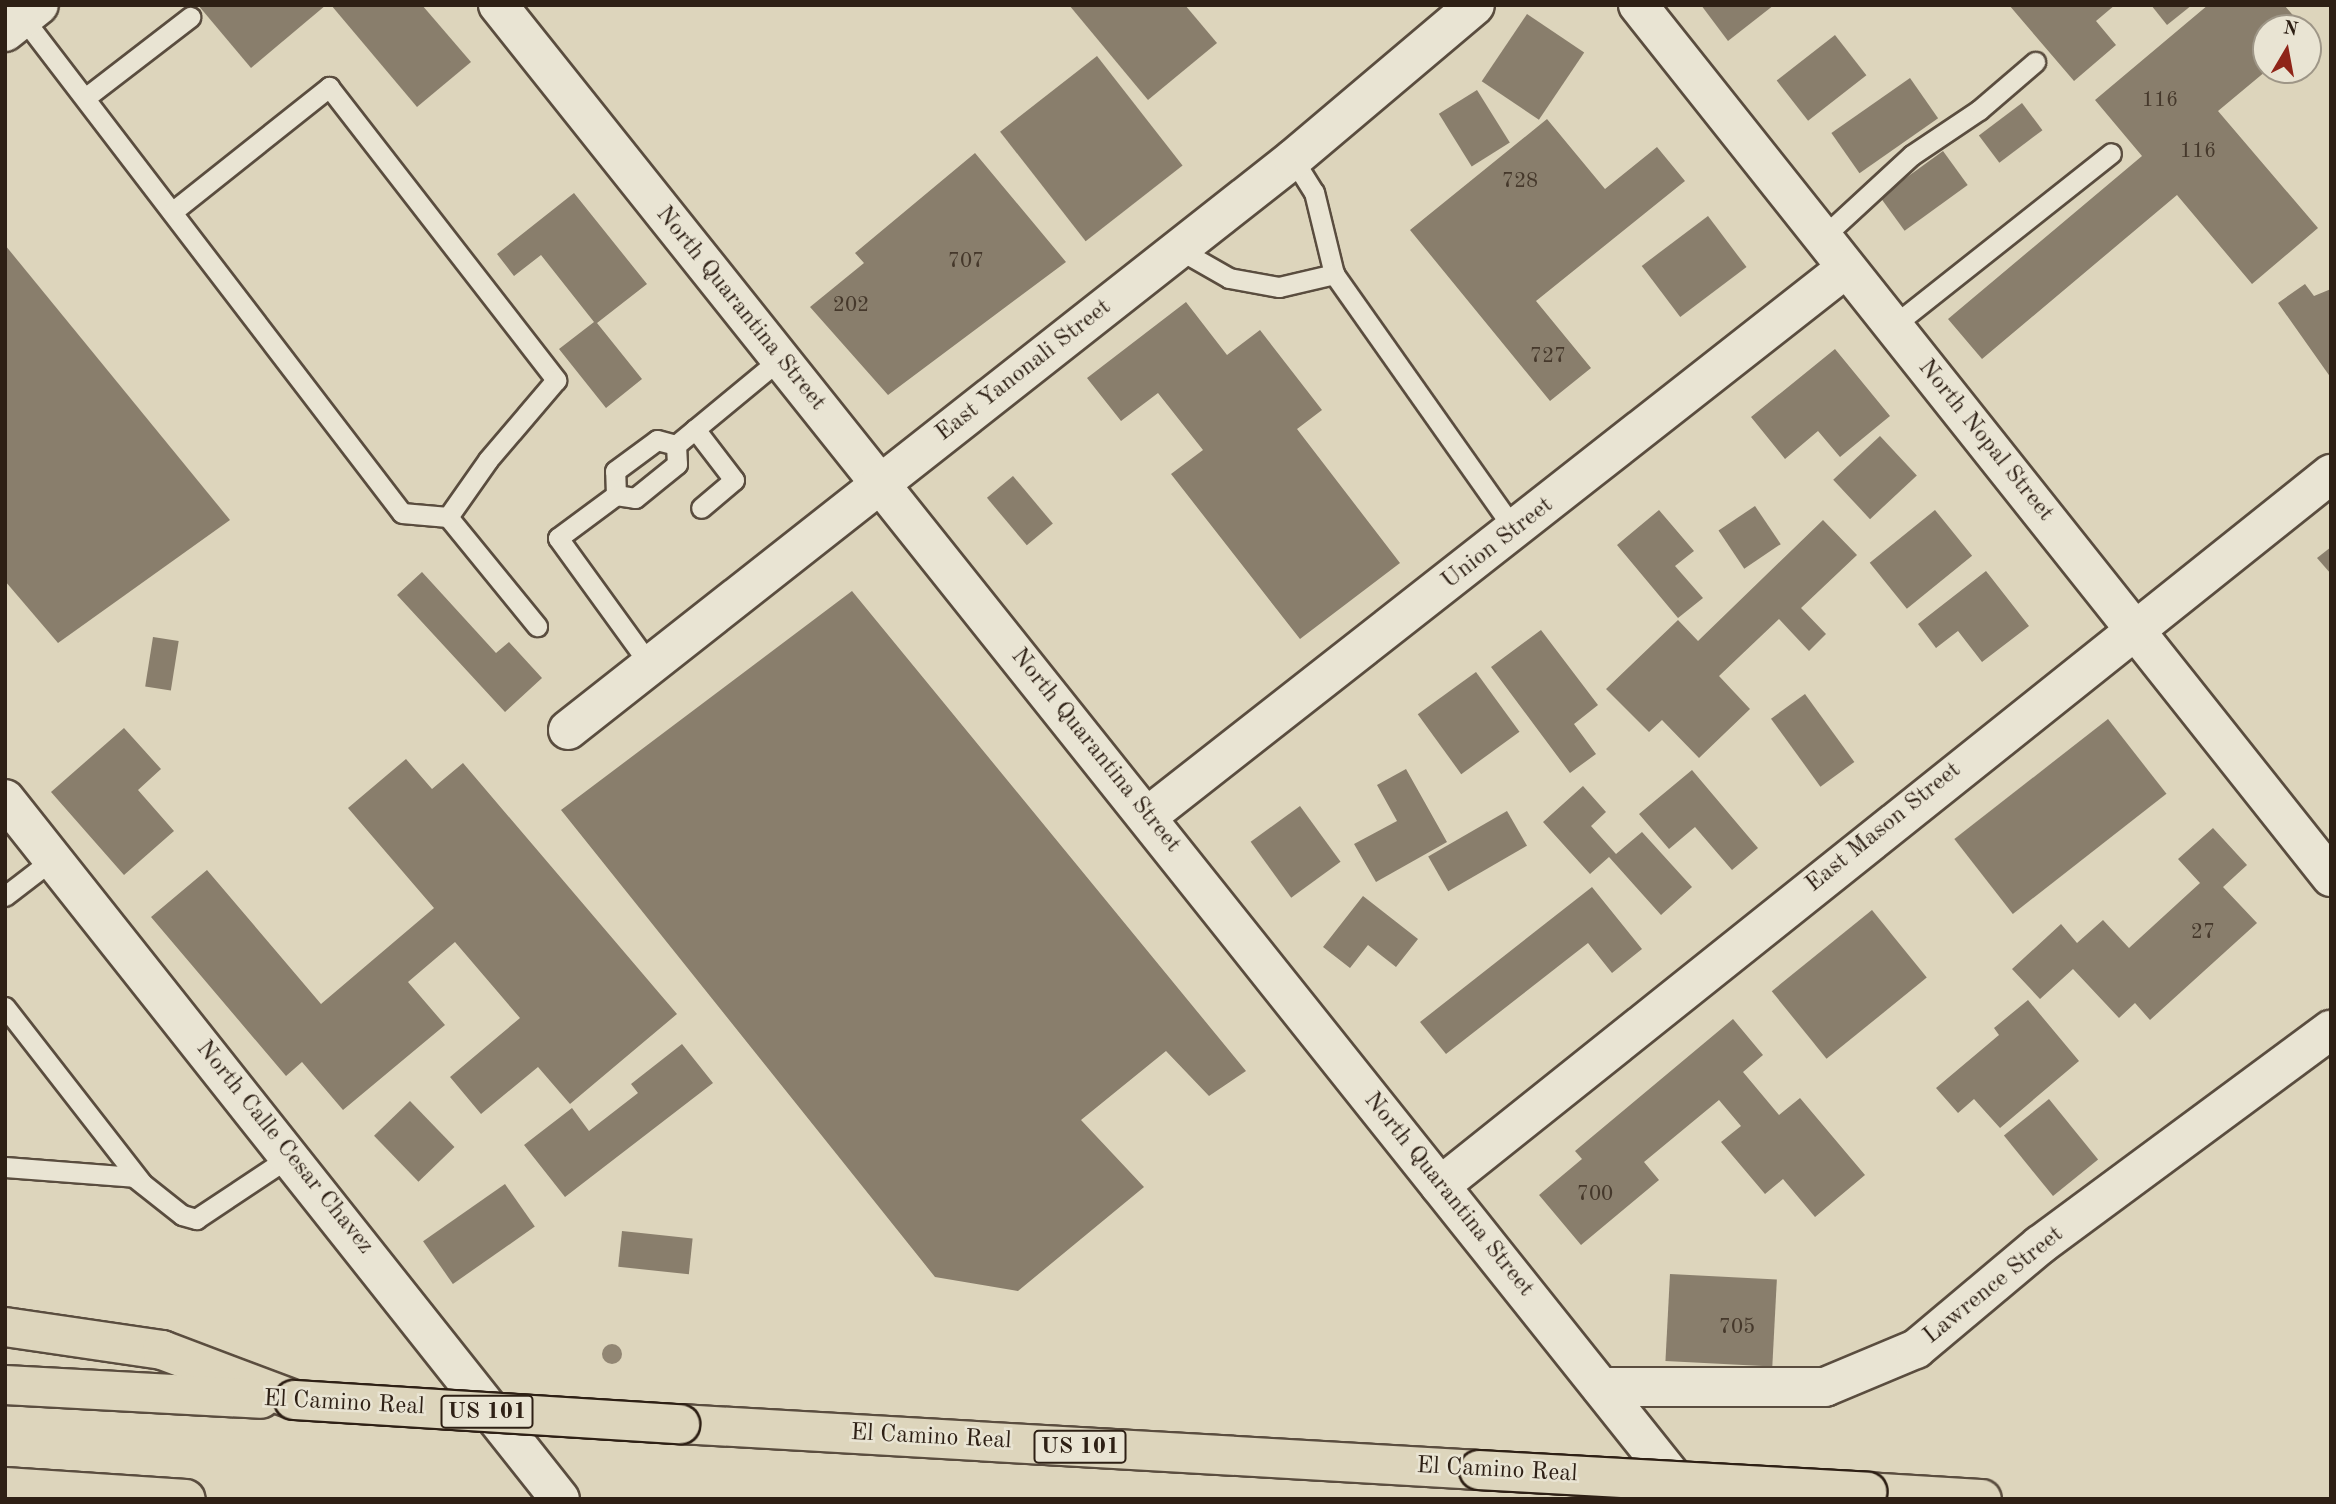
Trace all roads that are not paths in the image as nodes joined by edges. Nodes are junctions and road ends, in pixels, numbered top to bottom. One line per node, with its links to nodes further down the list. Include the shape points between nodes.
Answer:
1 (498, 5): 16 (street, North Quarantina Street)
2 (1475, 5): 9 (street, East Yanonali Street)
3 (1638, 5): 11 (street, North Nopal Street)
4 (190, 17): 7 (lane)
5 (23, 18): 7 (lane)
6 (2035, 62): 11 (lane, via 1979,110 1912,155)
7 (85, 98): 10 (lane)
8 (2111, 153): 15 (lane)
9 (1293, 159): 12 (street, East Yanonali Street); 14 (lane, via 1314,192)
10 (172, 212): 23 (lane, via 402,513); 23 (lane, via 329,87 556,380 488,460)
11 (1823, 237): 13 (street, North Nopal Street)
12 (1180, 250): 14 (lane, via 1229,278 1279,287); 20 (street, East Yanonali Street)
13 (1845, 269): 15 (street, North Nopal Street); 24 (street, Union Street)
14 (1334, 274): 24 (lane)
15 (1893, 327): 26 (street, North Nopal Street)
16 (780, 359): 17 (lane); 20 (street, North Quarantina Street)
17 (695, 429): 18 (lane); 22 (lane, via 734,480)
18 (676, 445): 21 (lane, via 677,464 635,498); 21 (lane, via 657,440 615,471)
19 (2331, 474): 26 (street, East Mason Street)
20 (879, 483): 27 (street, East Yanonali Street); 30 (street, North Quarantina Street)
21 (616, 495): 27 (lane, via 558,538)
22 (701, 508)
23 (448, 517): 25 (lane)
24 (1515, 531): 30 (street, Union Street)
25 (537, 626)
26 (2134, 628): 32 (street, North Nopal Street); 39 (street, East Mason Street)
27 (650, 665): 28 (street, East Yanonali Street)
28 (568, 730)
29 (5, 799): 31 (street, North Calle Cesar Chavez)
30 (1147, 816): 39 (street, North Quarantina Street)
31 (53, 859): 33 (lane); 36 (street, North Calle Cesar Chavez)
32 (2331, 877)
33 (5, 896)
34 (5, 1007): 38 (lane)
35 (2331, 1030): 42 (street, Lawrence Street, via 2040,1245 1916,1349 1825,1387)
36 (291, 1156): 38 (lane, via 196,1219 182,1215); 46 (street, North Calle Cesar Chavez)
37 (5, 1167): 38 (lane, via 134,1177)
38 (142, 1183)
39 (1440, 1186): 42 (street, North Quarantina Street)
40 (5, 1327): 43 (highway, via 162,1350)
41 (5, 1385): 43 (highway, El Camino Real / US 101)
42 (1601, 1387): 47 (street, North Quarantina Street)
43 (294, 1400): 48 (highway, El Camino Real / US 101, bridge)
44 (5, 1487): 45 (highway)
45 (186, 1499)
46 (560, 1499)
47 (1690, 1499)
48 (1982, 1499)

